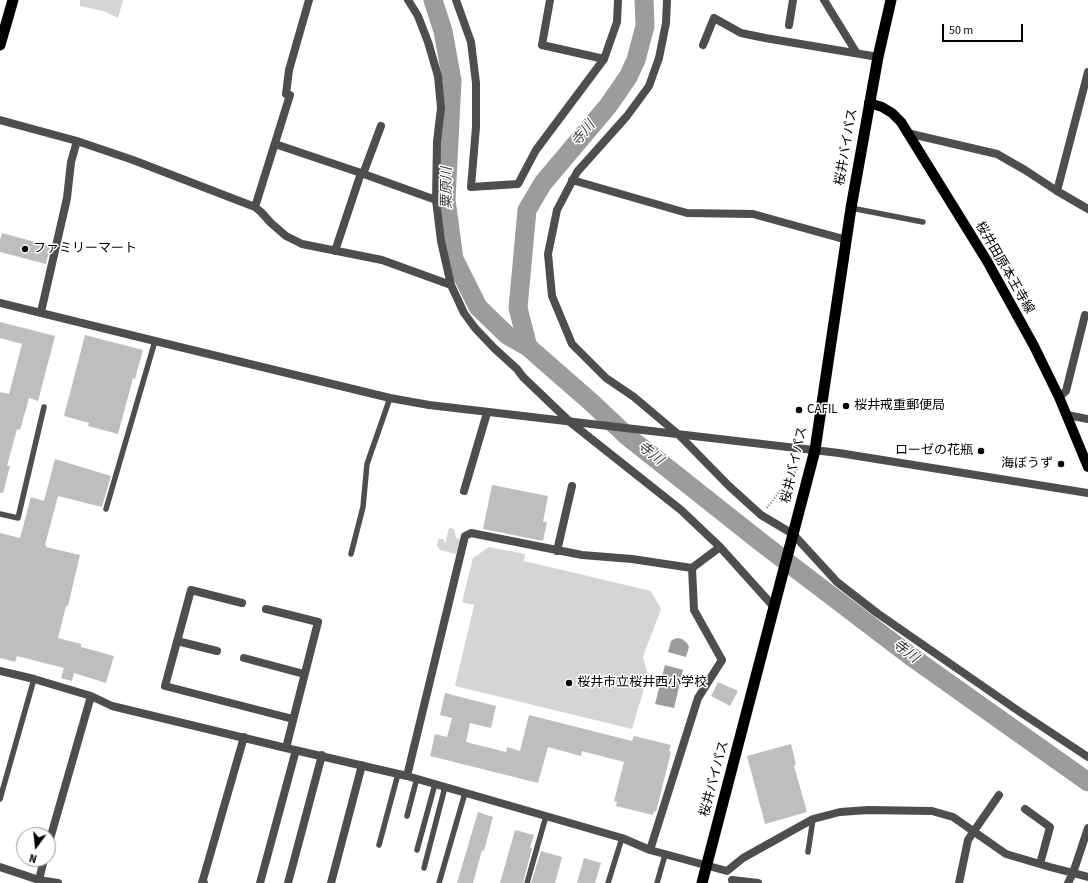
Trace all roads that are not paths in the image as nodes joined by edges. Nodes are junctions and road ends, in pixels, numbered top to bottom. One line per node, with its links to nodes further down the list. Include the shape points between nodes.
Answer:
1 (13, 0): 12 (highway)
2 (308, 0): 23 (street, via 289,70 286,94 290,95)
3 (408, 0): 27 (street, via 418,16 438,76 441,108 437,142)
4 (456, 0): 16 (street, via 471,42 476,82 476,127 471,187 518,184 536,150)
5 (550, 0): 16 (street, via 542,45)
6 (616, 0): 16 (street, via 616,22)
7 (667, 0): 25 (street, via 666,22 659,58 649,86)
8 (793, 0): 11 (street)
9 (824, 0): 14 (street)
10 (891, 0): 15 (highway, 桜井バイパス)
11 (789, 25)
12 (0, 45)
13 (704, 45): 14 (street, via 714,18 741,33)
14 (856, 52): 15 (street)
15 (878, 57): 18 (highway, 桜井バイパス)
16 (604, 59)
17 (1088, 72): 26 (street)
18 (869, 103): 21 (main road, 桜井田原本王寺線, via 892,113); 29 (highway, 桜井バイパス)
19 (0, 120): 22 (street)
20 (381, 126): 24 (street)
21 (907, 133): 26 (street, via 996,154); 39 (main road, 桜井田原本王寺線, via 987,261)
22 (77, 141): 28 (street); 36 (street)
23 (275, 144): 24 (street); 28 (street)
24 (362, 174): 27 (street); 33 (street)
25 (572, 180): 32 (street, via 687,213 753,214); 46 (street, via 557,210 548,254 552,296 572,344 606,378 634,397)
26 (1057, 191): 30 (street)
27 (436, 200): 34 (street, via 440,241)
28 (255, 207): 33 (street, via 286,236 302,244)
29 (851, 208): 31 (lane); 32 (highway, 桜井バイパス)
30 (1088, 209)
31 (923, 222)
32 (847, 240): 47 (highway, 桜井バイパス)
33 (335, 251): 34 (street, via 382,260)
34 (451, 285): 45 (street, via 464,313 475,328 523,377)
35 (0, 303): 36 (street)
36 (41, 312): 38 (street)
37 (1085, 315): 39 (street, via 1066,391)
38 (155, 341): 40 (street); 52 (lane)
39 (1059, 397): 43 (main road, 桜井田原本王寺線)
40 (390, 398): 42 (street); 57 (lane, via 367,464 363,507)
41 (44, 407): 53 (lane, via 18,518)
42 (487, 413): 45 (street); 50 (street)
43 (1066, 415): 44 (street); 48 (main road, 桜井田原本王寺線)
44 (1088, 419)
45 (574, 422): 46 (street); 55 (street, via 681,510)
46 (676, 434): 47 (street); 54 (street, via 762,515)
47 (815, 450): 51 (street); 54 (highway, 桜井バイパス)
48 (1088, 468)
49 (572, 486): 56 (street)
50 (464, 491)
51 (1088, 493)
52 (106, 510)
53 (0, 514)
54 (793, 536): 60 (highway, 桜井バイパス); 74 (street, via 837,582 860,600)
55 (720, 547): 58 (street); 60 (street)
56 (557, 551): 58 (street); 77 (street, via 471,533 465,536)
57 (351, 554)
58 (692, 568): 94 (street, via 694,610 722,660 698,698)
59 (242, 603): 62 (street, via 191,590)
60 (775, 604): 98 (highway, 桜井バイパス)
61 (266, 608): 66 (street, via 318,622)
62 (177, 641): 63 (street); 69 (street, via 165,686)
63 (216, 651)
64 (244, 658): 66 (street)
65 (0, 671): 67 (street)
66 (304, 674): 69 (street)
67 (34, 679): 68 (street); 83 (lane)
68 (90, 696): 70 (street, via 112,706); 88 (street)
69 (293, 719): 71 (street)
70 (244, 738): 71 (street); 109 (street, via 202,882)
71 (286, 748): 72 (street)
72 (296, 750): 73 (street); 110 (street)
73 (322, 756): 75 (street); 111 (street)
74 (1088, 757)
75 (362, 765): 76 (street); 112 (street)
76 (398, 774): 77 (street); 92 (lane)
77 (407, 776): 78 (street)
78 (417, 778): 79 (street); 85 (lane)
79 (435, 784): 80 (street); 93 (lane)
80 (445, 787): 81 (street); 101 (lane)
81 (465, 793): 86 (street); 113 (lane)
82 (999, 795): 90 (street)
83 (0, 799)
84 (1025, 809): 97 (street, via 1050,827)
85 (407, 816)
86 (546, 816): 91 (street); 114 (lane)
87 (813, 819): 90 (street, via 840,812 868,810 932,811 953,817); 95 (lane); 102 (street, via 743,858)
88 (53, 827)
89 (1088, 828): 103 (street)
90 (974, 831): 97 (street, via 1006,854); 119 (street, via 968,840)
91 (622, 838): 94 (street); 115 (lane)
92 (379, 845)
93 (417, 850)
94 (650, 850): 96 (street)
95 (808, 852)
96 (666, 855): 98 (street); 116 (lane)
97 (1040, 864): 103 (street)
98 (707, 866): 102 (street); 117 (highway, 桜井バイパス)
99 (42, 867): 105 (street)
100 (0, 868): 105 (street)
101 (424, 868)
102 (727, 871): 106 (street, via 732,876)
103 (1073, 873): 104 (street); 120 (street)
104 (1088, 877)
105 (39, 880): 107 (street)
106 (731, 881): 118 (street)
107 (53, 883): 108 (street)
108 (58, 883)
109 (204, 883)
110 (260, 883)
111 (288, 883)
112 (331, 883)
113 (439, 883)
114 (527, 883)
115 (608, 883)
116 (658, 883)
117 (702, 883)
118 (758, 883)
119 (959, 883)
120 (1068, 883)

